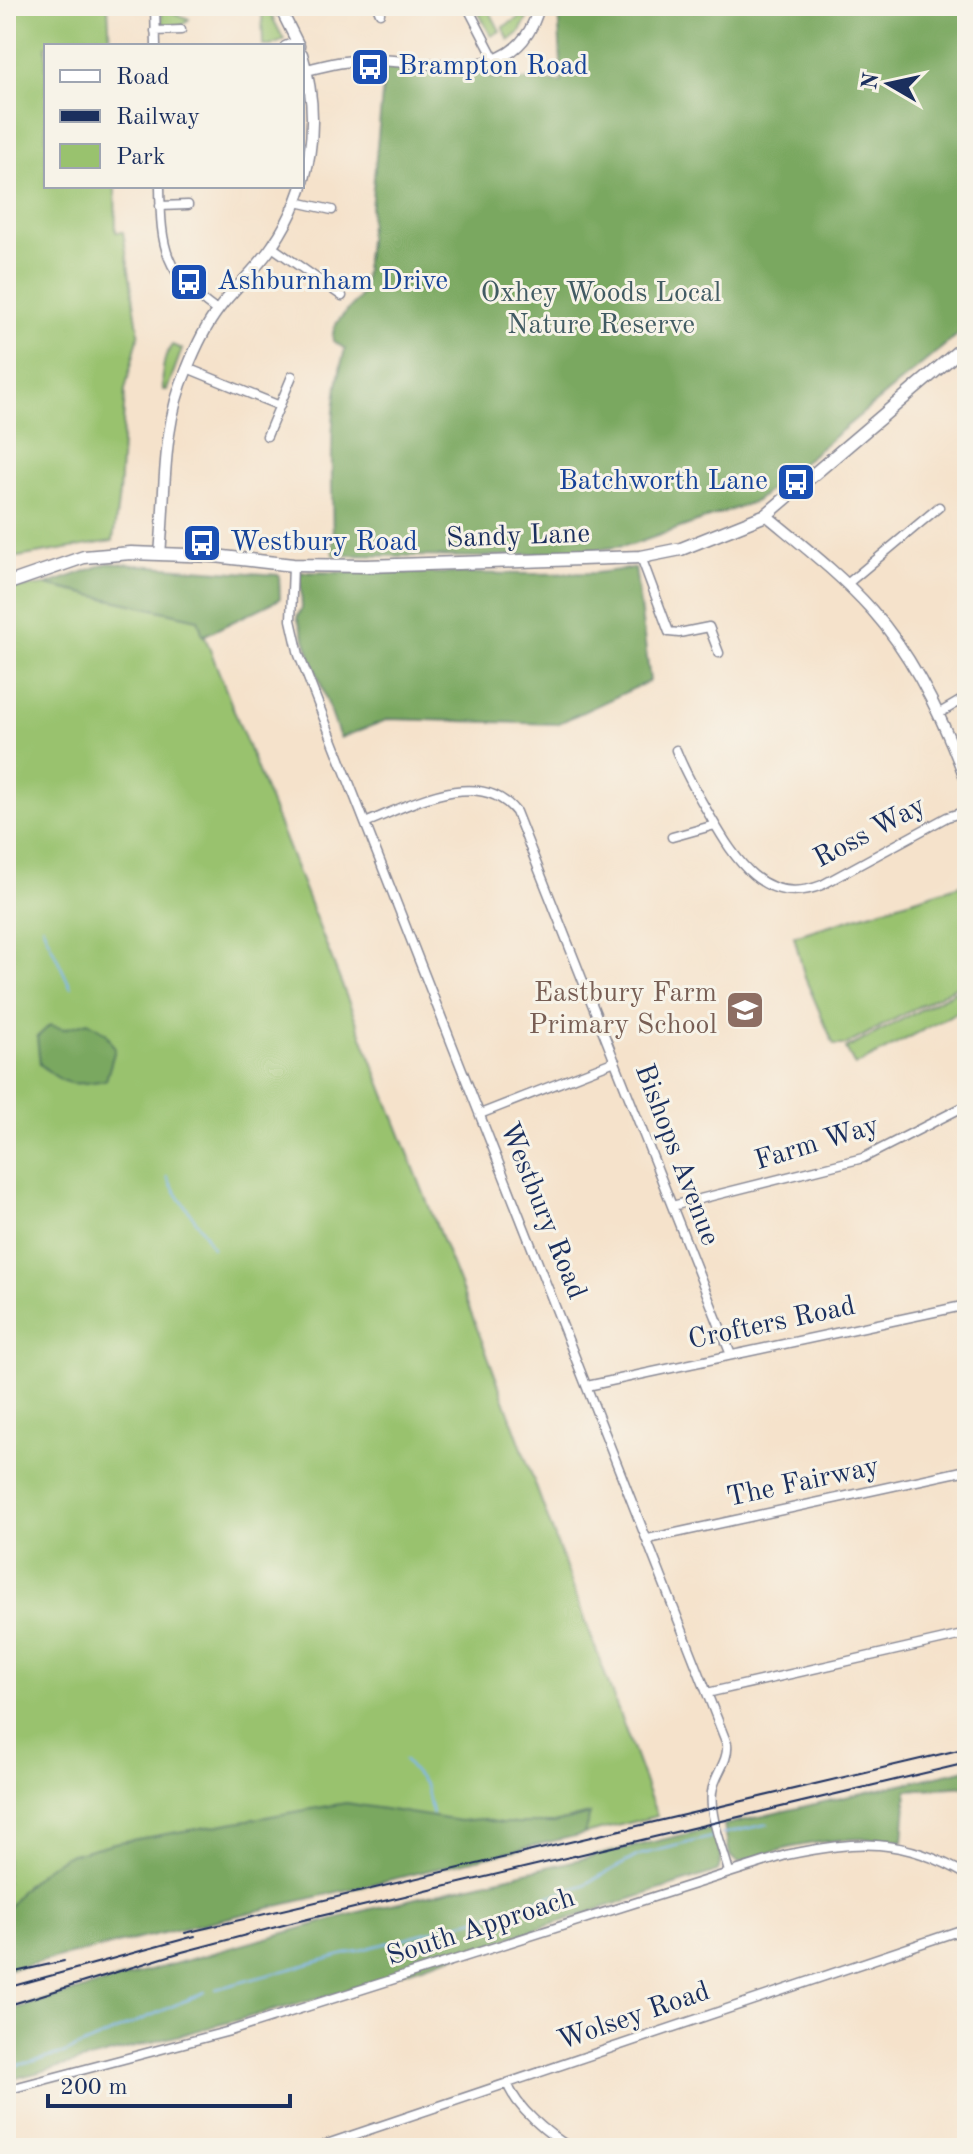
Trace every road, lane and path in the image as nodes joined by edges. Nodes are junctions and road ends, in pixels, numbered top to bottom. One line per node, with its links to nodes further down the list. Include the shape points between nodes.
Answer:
1 (155, 6): 6 (street)
2 (279, 6): 8 (street)
3 (467, 6): 10 (street)
4 (539, 6): 10 (street, via 525,37)
5 (181, 30): 6 (street)
6 (155, 31): 7 (street)
7 (156, 44)
8 (298, 44)
9 (304, 60): 11 (street)
10 (495, 60): 11 (street, via 446,65 355,60)
11 (307, 70): 12 (street, via 314,133)
12 (304, 169)
13 (160, 188): 17 (street)
14 (299, 188): 15 (street)
15 (296, 202): 18 (street); 19 (street)
16 (188, 205): 17 (street)
17 (160, 206): 21 (street, via 164,241 177,275)
18 (332, 210)
19 (272, 247): 20 (street); 21 (street)
20 (342, 296)
21 (217, 311): 23 (street)
22 (967, 344): 28 (main road, Sandy Lane)
23 (187, 368): 25 (street); 29 (street, via 167,445)
24 (292, 376): 25 (street)
25 (280, 406): 26 (street)
26 (267, 436)
27 (939, 507): 33 (street)
28 (766, 515): 30 (main road, Sandy Lane, via 681,549); 33 (street)
29 (160, 554): 31 (main road, Sandy Lane); 32 (main road, Sandy Lane, via 84,557)
30 (641, 557): 31 (main road, Sandy Lane); 34 (street, via 669,632 709,627)
31 (293, 565): 40 (street, Westbury Road, via 293,634)
32 (6, 584)
33 (847, 584): 36 (street, via 886,627)
34 (719, 653)
35 (967, 697): 36 (street)
36 (938, 714): 38 (street)
37 (676, 750): 41 (street, Ross Way)
38 (967, 783)
39 (967, 811): 41 (street, Ross Way, via 822,885 789,891 746,870)
40 (365, 823): 43 (street, Bishops Avenue, via 451,791 479,791 506,801 520,819); 45 (street, Westbury Road)
41 (715, 825): 42 (street)
42 (672, 837)
43 (615, 1061): 45 (street); 46 (street, Bishops Avenue)
44 (966, 1109): 46 (street, Farm Way, via 863,1158)
45 (480, 1114): 49 (street, Westbury Road)
46 (672, 1206): 48 (street, Bishops Avenue)
47 (967, 1305): 48 (street, Crofters Road)
48 (731, 1355): 49 (street, Crofters Road)
49 (587, 1386): 51 (street, Westbury Road)
50 (967, 1470): 51 (street, The Fairway)
51 (648, 1539): 53 (street, Westbury Road)
52 (967, 1634): 53 (street)
53 (707, 1693): 54 (street, Westbury Road, via 728,1748 711,1802)
54 (729, 1872): 55 (street, South Approach, via 857,1843 909,1849); 58 (street, South Approach, via 230,2031)
55 (967, 1875)
56 (967, 1928): 57 (street, Wolsey Road)
57 (507, 2083): 59 (street, Wolsey Road); 60 (street, via 526,2110)
58 (6, 2090)
59 (315, 2148)
60 (571, 2148)

